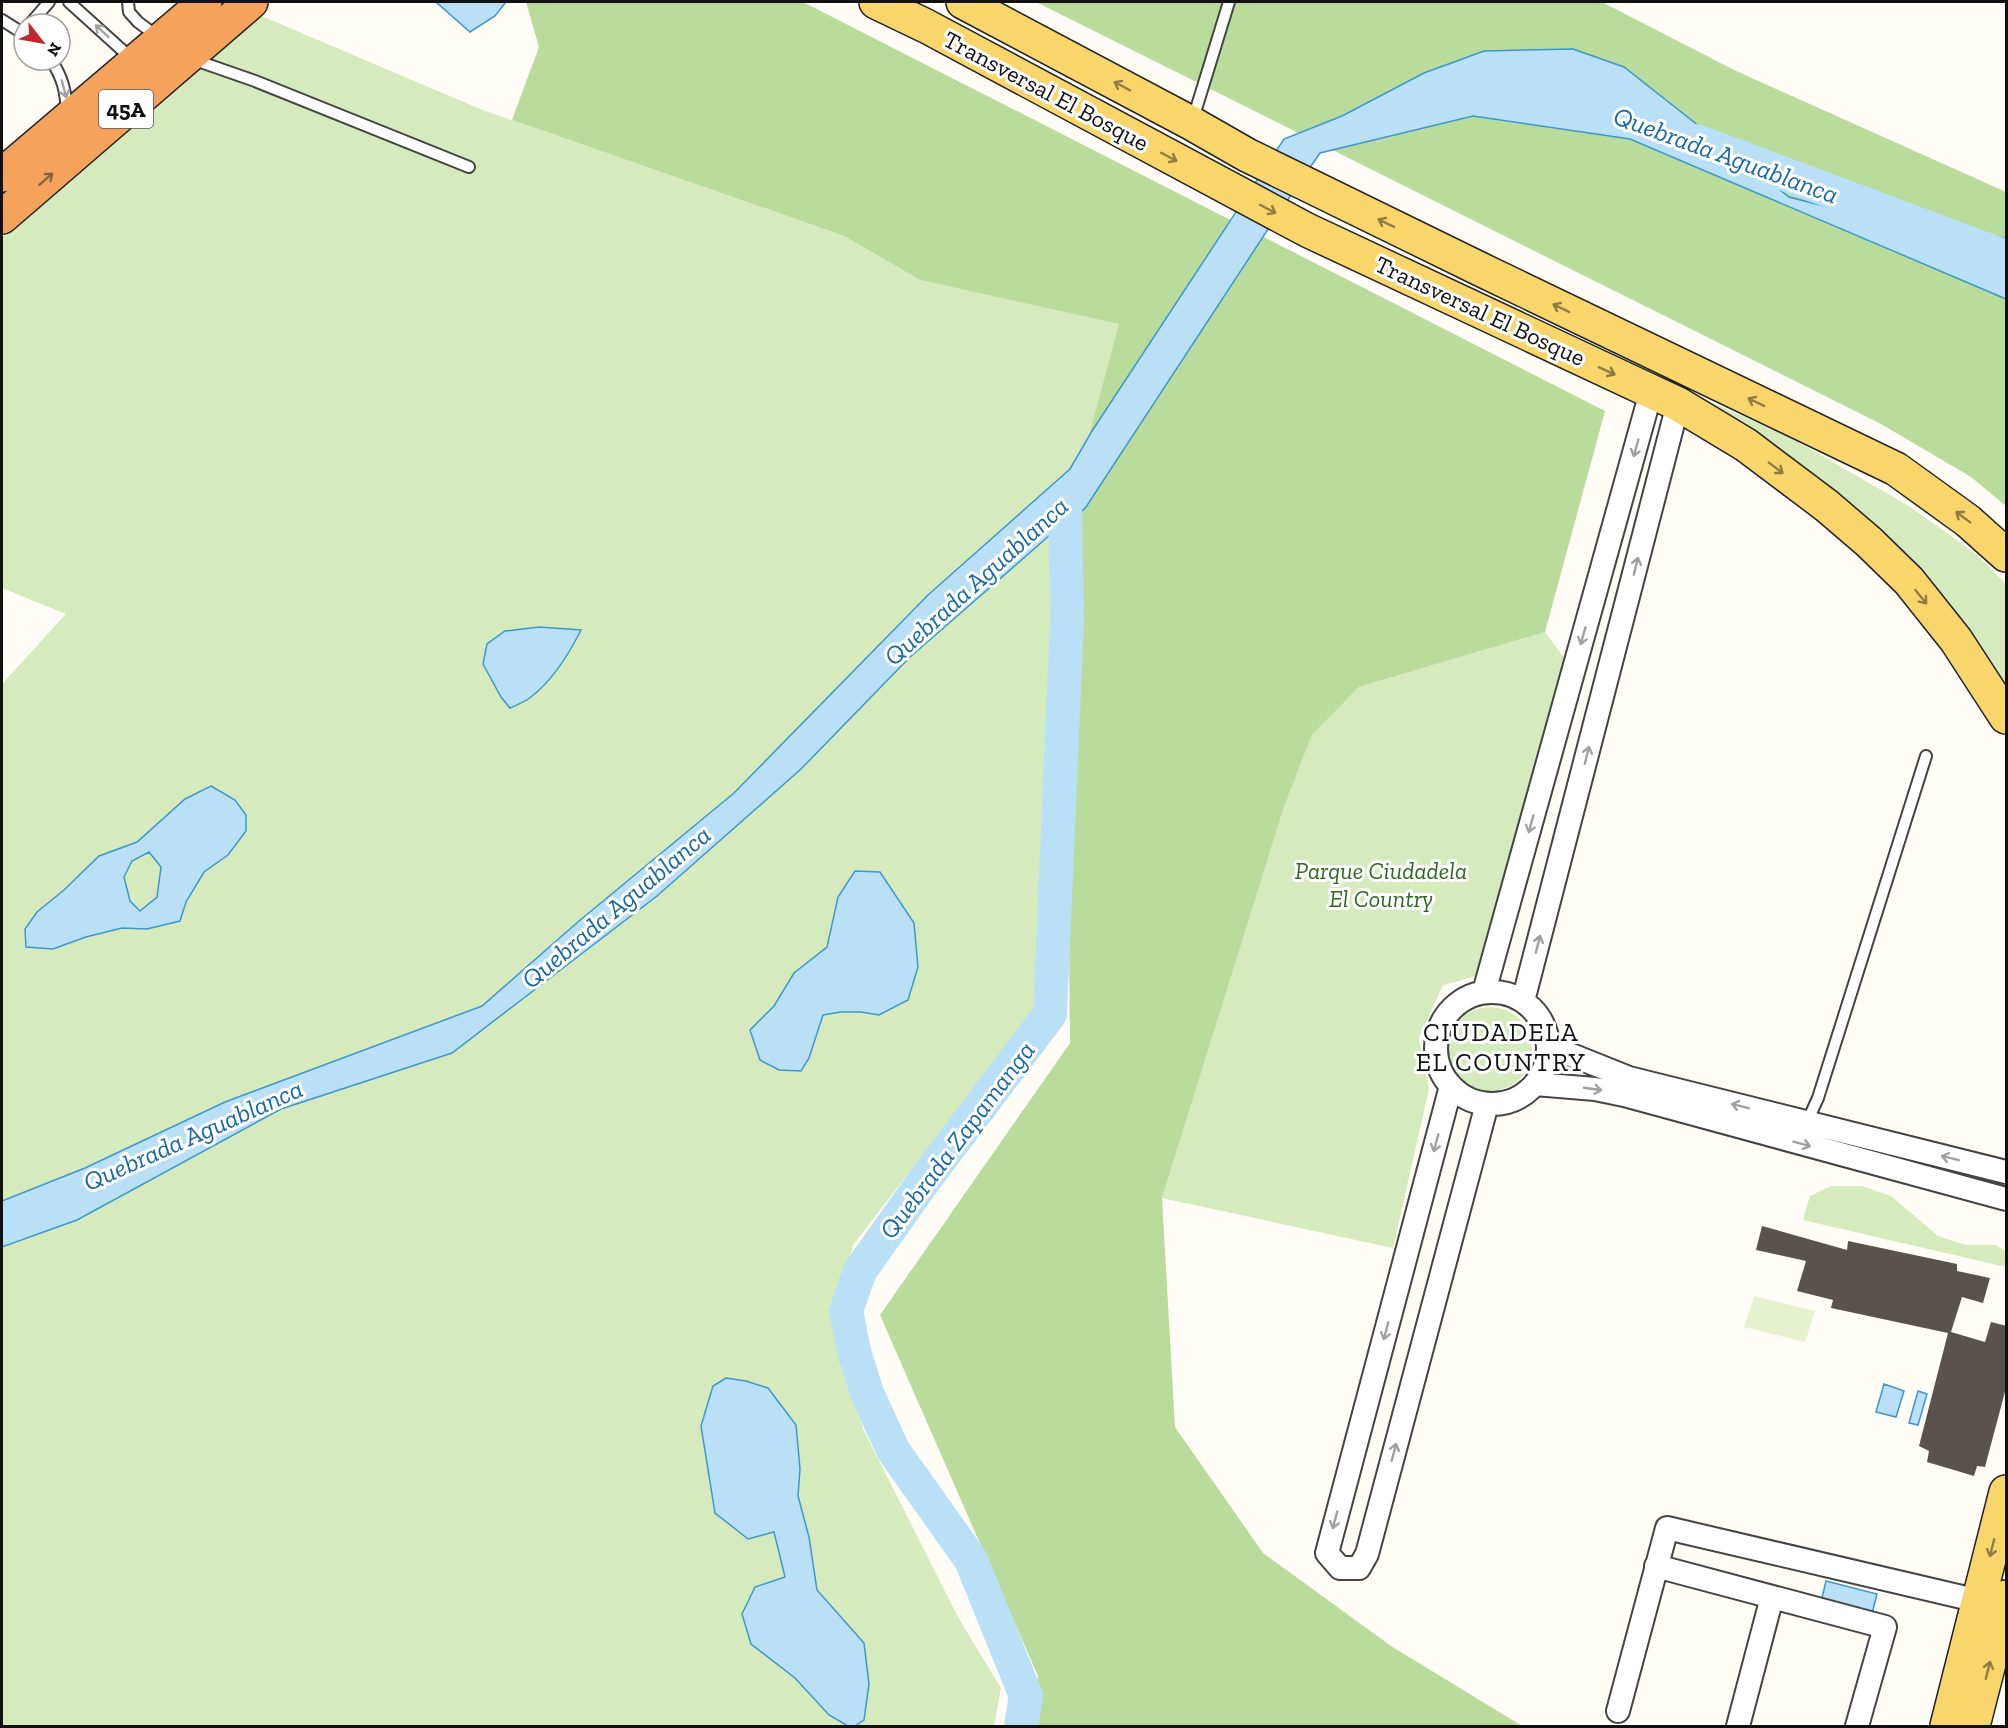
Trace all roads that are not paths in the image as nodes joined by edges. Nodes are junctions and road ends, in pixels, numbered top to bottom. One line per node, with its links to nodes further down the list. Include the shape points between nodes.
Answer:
1 (69, 2): 10 (lane, one-way to 1)
2 (128, 2): 9 (lane, via 133,17)
3 (205, 2): 9 (highway, 45A)
4 (251, 2): 9 (highway, 45A)
5 (275, 2): 9 (highway)
6 (876, 2): 17 (main road, Transversal El Bosque, one-way to 17, via 1307,230)
7 (963, 2): 13 (main road, Transversal El Bosque, one-way to 7)
8 (1229, 2): 13 (lane)
9 (179, 49): 10 (highway, 45A); 14 (lane); 16 (highway, 45A, one-way to 9)
10 (135, 61): 12 (highway, 45A)
11 (58, 72): 12 (lane, one-way to 12, via 66,92)
12 (67, 120): 15 (highway, 45A)
13 (1191, 123): 18 (main road, Transversal El Bosque, one-way to 13, via 1896,469 1325,194)
14 (469, 167)
15 (2, 176)
16 (2, 217)
17 (1665, 398): 19 (main road, Transversal El Bosque, one-way to 19, via 1746,445 1869,542 1909,581 1949,631); 21 (street, one-way to 21); 22 (street, one-way to 17)
18 (2007, 555)
19 (2007, 717)
20 (1926, 756): 27 (lane, via 1818,1098)
21 (1484, 992): 22 (street, via 1511,995); 25 (street, via 1459,1002 1442,1023 1436,1050 1438,1063)
22 (1523, 1001): 23 (street, via 1542,1020)
23 (1549, 1046): 24 (street, via 1543,1073); 28 (street, one-way to 23, via 1629,1078)
24 (1535, 1084): 26 (street, via 1513,1100); 28 (street, one-way to 28, via 1595,1089)
25 (1451, 1086): 26 (street, via 1461,1095); 26 (street, one-way to 26, via 1327,1553 1340,1568 1359,1568 1367,1554)
26 (1487, 1104)
27 (1807, 1122): 28 (street); 29 (street, one-way to 27)
28 (1772, 1125): 30 (street, one-way to 30)
29 (2007, 1173)
30 (2007, 1199)
31 (2007, 1492): 34 (main road, one-way to 34)
32 (1656, 1566): 33 (street); 34 (street, via 1667,1528); 35 (street)
33 (1772, 1597): 36 (street); 37 (street, via 1885,1627)
34 (1993, 1599): 38 (main road); 39 (main road, one-way to 34)
35 (1617, 1711)
36 (1738, 1726)
37 (1857, 1726)
38 (1947, 1726)
39 (1973, 1726)

